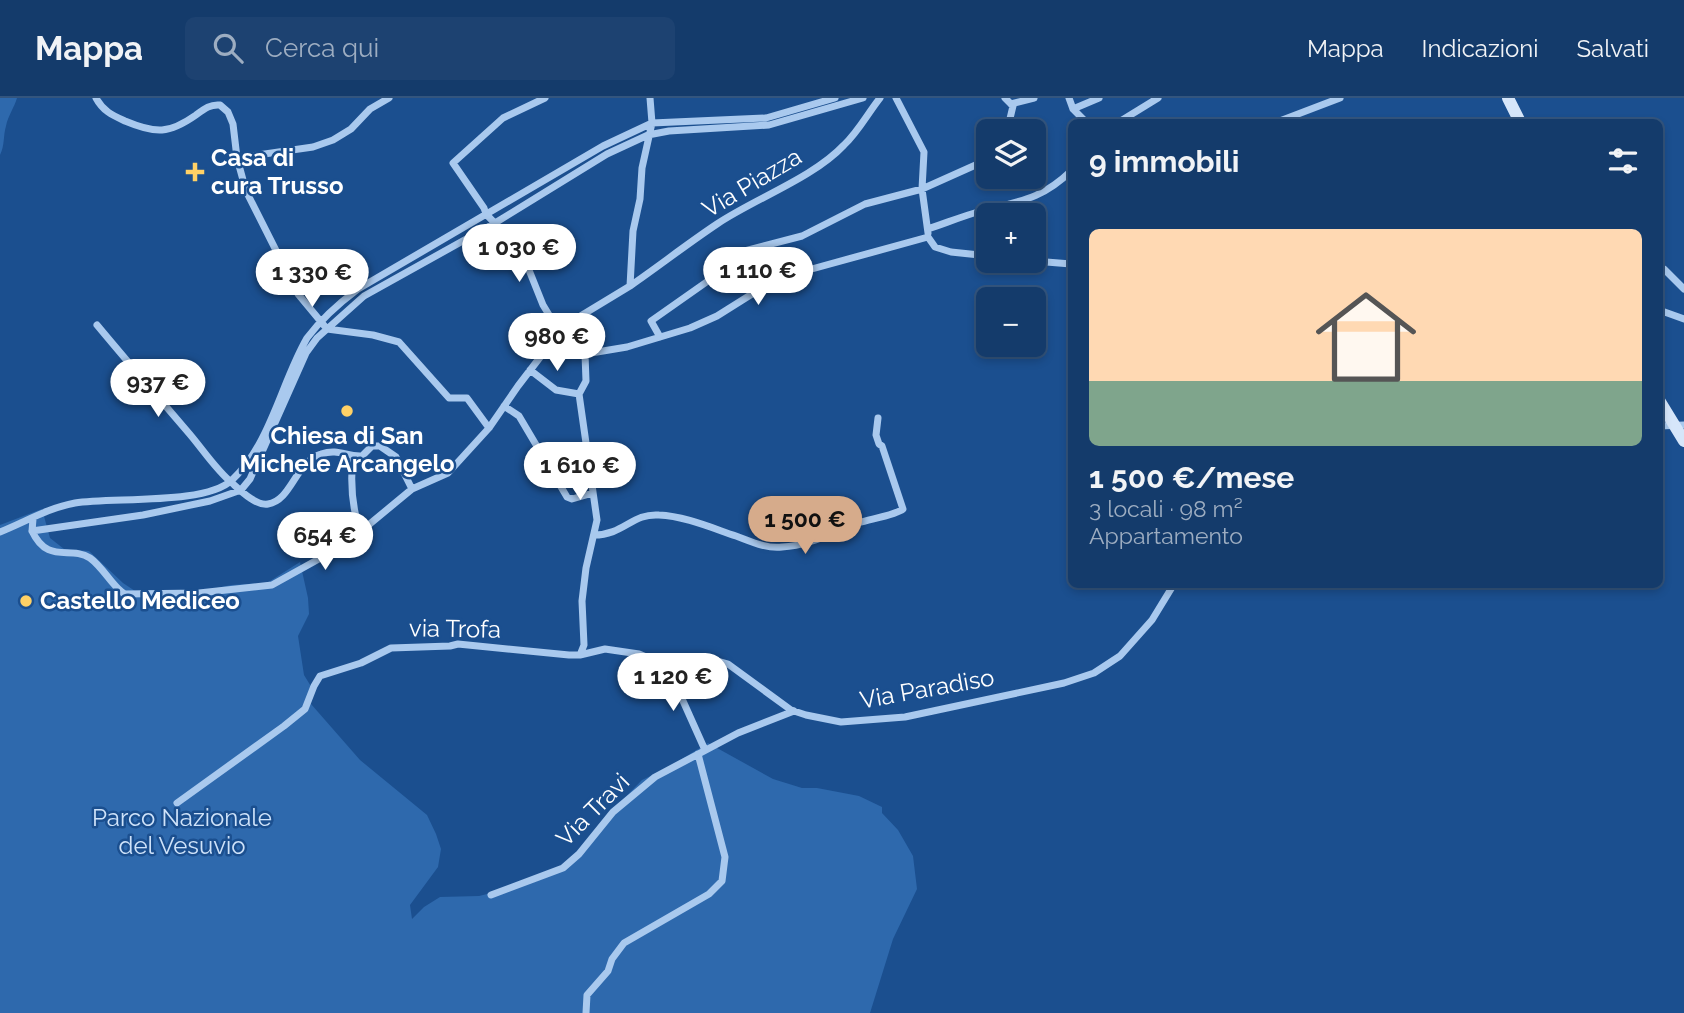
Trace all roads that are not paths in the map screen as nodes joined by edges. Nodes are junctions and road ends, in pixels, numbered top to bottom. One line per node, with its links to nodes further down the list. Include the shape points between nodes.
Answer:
1 (96, 98): 25 (street, via 102,109 153,131 181,126 206,107 220,105 233,124)
2 (389, 98): 25 (street, via 333,140)
3 (545, 98): 29 (street, via 503,118 453,163)
4 (650, 98): 23 (street)
5 (835, 98): 23 (street, via 766,118)
6 (863, 98): 24 (street, via 769,125)
7 (880, 98): 36 (street, Via Piazza, via 845,145 826,161 717,223)
8 (897, 98): 28 (street, via 924,152)
9 (1004, 98): 16 (street)
10 (1034, 98): 16 (street)
11 (1069, 98): 17 (street)
12 (1099, 98): 17 (street)
13 (1158, 98): 20 (street)
14 (1340, 98): 21 (street)
15 (1508, 98): 22 (main road)
16 (1011, 104): 18 (street)
17 (1073, 109): 19 (street)
18 (1010, 119)
19 (1083, 119)
20 (1124, 119)
21 (1285, 119)
22 (1518, 119)
23 (652, 123): 24 (street); 29 (street)
24 (648, 135): 30 (street, via 607,154); 36 (street)
25 (237, 158): 40 (street, via 246,191 288,275)
26 (976, 165): 28 (street)
27 (1068, 174): 31 (street, via 1035,197)
28 (922, 189): 31 (street); 44 (street, via 865,204 802,236 737,253 725,269 652,321)
29 (486, 214): 30 (street); 40 (street, via 358,289)
30 (495, 223): 42 (street, via 364,296); 43 (street, via 527,265)
31 (928, 233): 32 (street, via 935,247); 44 (street, via 790,275 718,316)
32 (976, 255)
33 (1046, 262): 34 (street)
34 (1068, 264)
35 (1663, 269): 37 (street)
36 (630, 286): 43 (street, Via Piazza)
37 (1684, 289)
38 (1663, 311): 39 (street)
39 (1684, 319)
40 (320, 320): 42 (street); 55 (street, via 300,350 251,456)
41 (97, 326): 55 (street)
42 (327, 329): 52 (street, via 399,342 449,398 467,398); 57 (street, via 306,354)
43 (559, 332): 45 (street, via 571,351); 46 (street, Via Piazza)
44 (660, 337): 45 (street)
45 (584, 354): 47 (street, via 586,381)
46 (530, 370): 47 (street, via 556,390); 49 (street, Via Piazza)
47 (579, 394): 58 (street)
48 (1663, 405): 51 (main road)
49 (504, 406): 52 (street, Via Piazza); 58 (street, via 519,416 567,497)
50 (878, 418): 63 (street, via 878,444 903,509 896,515 880,515 782,548 656,515 643,516 615,533)
51 (1679, 425): 53 (main road)
52 (489, 428): 56 (street, Via Piazza, via 448,472)
53 (1684, 441)
54 (354, 457): 56 (street, via 372,446 387,449); 57 (street, via 341,452 318,455 302,466 283,495 267,505); 62 (street, via 353,511)
55 (230, 482): 57 (street); 59 (street, via 210,492 75,503)
56 (412, 489): 62 (street, Via Piazza)
57 (241, 490): 60 (street, via 143,515)
58 (593, 494): 63 (street)
59 (33, 519): 60 (street); 61 (street)
60 (32, 531): 62 (street, Via Piazza, via 47,549 87,556 119,591 136,594 272,585)
61 (0, 532)
62 (360, 532)
63 (594, 535): 65 (street, via 582,601 584,645)
64 (1172, 588): 67 (street, Via Paradiso, via 1152,620 1120,656 1094,673 905,717 841,722)
65 (580, 655): 66 (street, Via Paradiso, via 605,649); 69 (street, via Trofa, via 458,644 391,648 320,676 305,709)
66 (666, 663): 67 (street, Via Paradiso, via 716,659); 68 (street)
67 (794, 711): 68 (street, Via Travi)
68 (702, 752): 70 (street, Via Travi, via 642,787 563,868); 71 (street, via 724,857 722,881 709,894 624,943 587,995)
69 (177, 803)
70 (491, 895)
71 (586, 1013)

